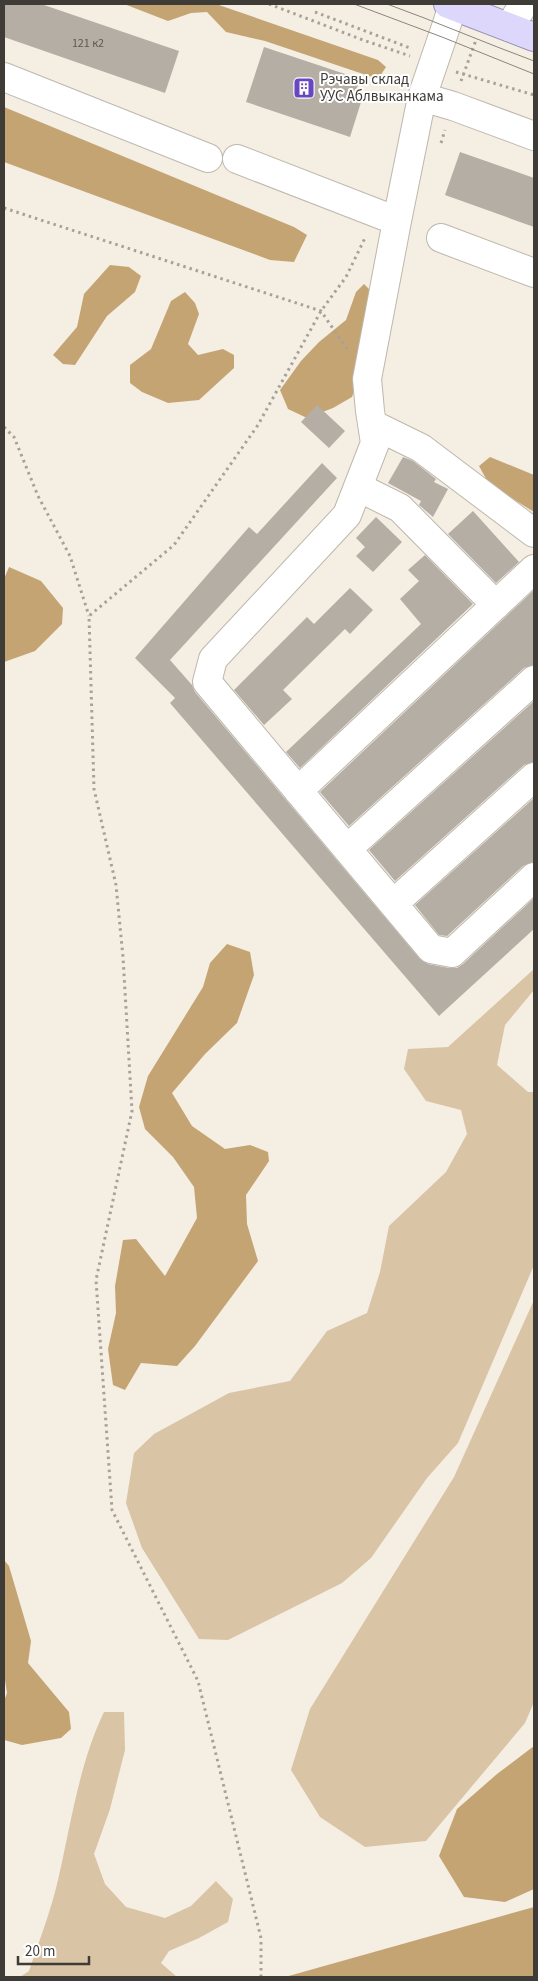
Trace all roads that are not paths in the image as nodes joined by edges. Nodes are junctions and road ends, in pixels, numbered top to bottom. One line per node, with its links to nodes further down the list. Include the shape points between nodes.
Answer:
1 (524, 4): 3 (lane)
2 (450, 5): 3 (main road); 6 (lane)
3 (509, 27): 4 (main road)
4 (534, 37)
5 (4, 77): 8 (lane)
6 (422, 97): 7 (lane); 10 (lane)
7 (534, 136)
8 (208, 158)
9 (236, 159): 10 (lane)
10 (397, 221): 13 (lane, via 367,379)
11 (441, 238): 12 (lane)
12 (534, 273)
13 (372, 424): 14 (lane, via 375,443); 15 (lane, via 421,448)
14 (358, 487): 17 (lane, via 400,508); 20 (lane, via 347,515 213,660 207,682)
15 (534, 533)
16 (534, 569): 17 (lane)
17 (496, 605): 20 (lane)
18 (534, 680): 21 (lane)
19 (534, 777): 23 (lane)
20 (298, 791): 21 (lane)
21 (347, 849): 23 (lane)
22 (534, 877): 23 (lane, via 452,953 431,949)
23 (393, 904)

